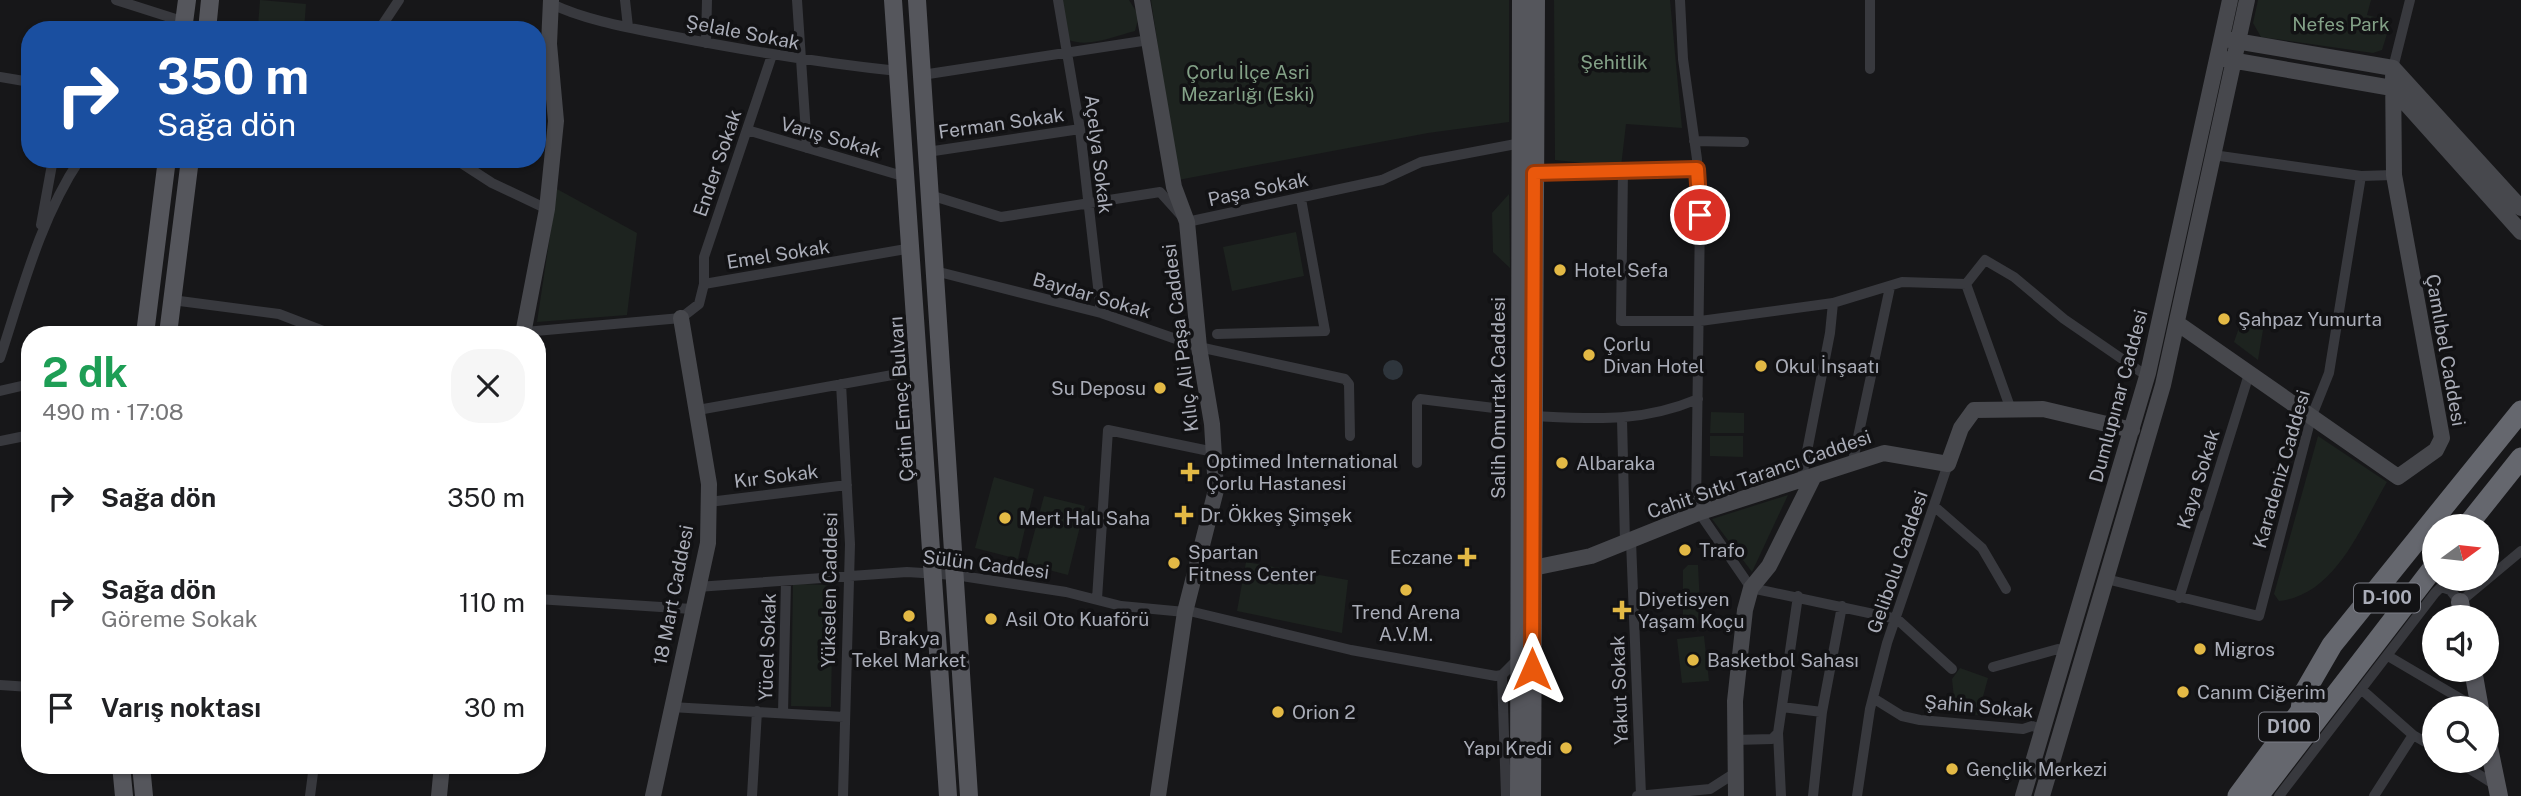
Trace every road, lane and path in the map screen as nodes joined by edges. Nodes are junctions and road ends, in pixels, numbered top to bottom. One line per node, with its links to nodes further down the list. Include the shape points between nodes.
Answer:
1 (116, 0): 20 (street)
2 (187, 0): 21 (main road)
3 (210, 0): 22 (main road)
4 (399, 0): 23 (street)
5 (625, 0): 24 (street)
6 (707, 0): 27 (street)
7 (797, 0): 31 (street)
8 (893, 0): 34 (main road, Çetin Emeç Bulvarı)
9 (917, 0): 35 (main road)
10 (1058, 0): 28 (street, Açelya Sokak)
11 (1142, 0): 25 (street, Kılıç Ali Paşa Caddesi)
12 (1521, 0): 43 (main road, Salih Omurtak Caddesi)
13 (1536, 0): 54 (main road, Salih Omurtak Caddesi)
14 (1680, 0): 41 (street, via 1682,60)
15 (1870, 0): 33 (street)
16 (2230, 0): 26 (street)
17 (2247, 0): 26 (street)
18 (2410, 0): 32 (street)
19 (549, 1): 24 (street, Şelale Sokak); 62 (street, via 555,121)
20 (171, 21)
21 (185, 21)
22 (208, 21)
23 (385, 21)
24 (628, 27): 27 (street, Şelale Sokak)
25 (1149, 40): 28 (street); 63 (street, Kılıç Ali Paşa Caddesi, via 1174,187)
26 (2230, 40): 30 (street); 32 (street)
27 (706, 43): 29 (street, Şelale Sokak)
28 (1067, 54): 35 (street); 39 (street, Açelya Sokak)
29 (772, 55): 31 (street, Şelale Sokak); 40 (street, Ender Sokak)
30 (2226, 59): 38 (street); 46 (street, Dumlupınar Caddesi); 87 (street, Dumlupınar Caddesi)
31 (802, 61): 34 (street, Şelale Sokak); 44 (street)
32 (2393, 68): 38 (street, Çamlıbel Caddesi); 61 (street)
33 (1870, 69)
34 (898, 71): 57 (main road, Çetin Emeç Bulvarı)
35 (922, 75): 45 (main road)
36 (0, 78): 37 (street)
37 (21, 81)
38 (2392, 88): 55 (street, Çamlıbel Caddesi); 64 (street)
39 (1080, 129): 45 (street, Ferman Sokak); 60 (street, Açelya Sokak)
40 (747, 130): 44 (street, Varış Sokak); 68 (street, Ender Sokak, via 704,257)
41 (1694, 141): 42 (street); 52 (street)
42 (1744, 142)
43 (1521, 144): 59 (street, Paşa Sokak, via 1421,162 1382,180); 146 (main road, Salih Omurtak Caddesi)
44 (807, 148): 57 (street, Varış Sokak)
45 (927, 152): 58 (main road)
46 (2213, 155): 56 (street); 76 (street, Dumlupınar Caddesi)
47 (51, 168): 65 (street)
48 (74, 168): 65 (street)
49 (166, 168): 77 (main road)
50 (189, 168): 71 (main road)
51 (469, 168): 62 (street)
52 (1697, 169): 53 (street); 75 (street)
53 (1623, 170): 54 (street); 75 (street, via 1621,321)
54 (1534, 173): 96 (main road, Salih Omurtak Caddesi)
55 (2394, 175): 56 (street); 97 (street, Çamlıbel Caddesi, via 2442,438 2436,450 2398,477)
56 (2361, 176): 97 (street, Karadeniz Caddesi, via 2329,373)
57 (906, 177): 66 (main road, Çetin Emeç Bulvarı)
58 (930, 195): 60 (street, Paşa Sokak, via 1001,217); 67 (main road)
59 (1301, 199): 63 (street, Paşa Sokak); 82 (street, via 1325,331)
60 (1088, 206): 63 (street, Paşa Sokak, via 1160,192); 73 (street, Açelya Sokak)
61 (2521, 208)
62 (547, 209): 80 (street)
63 (1187, 222): 83 (street, Kılıç Ali Paşa Caddesi)
64 (2521, 232)
65 (37, 244): 84 (street)
66 (912, 248): 68 (street, Emel Sokak); 85 (main road, Çetin Emeç Bulvarı)
67 (935, 271): 73 (street, Baydar Sokak); 123 (main road)
68 (704, 284): 74 (street, Emel Sokak, via 699,304)
69 (1966, 284): 70 (street, via 1902,282); 87 (street, via 1985,260); 92 (street)
70 (1890, 287): 72 (street); 108 (street)
71 (172, 300): 78 (main road); 79 (street, via 279,313)
72 (1833, 303): 75 (street); 110 (street)
73 (1101, 313): 83 (street, Baydar Sokak)
74 (681, 318): 81 (street); 94 (street, 18 Mart Caddesi)
75 (1700, 321): 91 (street)
76 (2178, 323): 86 (street, Çamlıbel Caddesi); 125 (street, Dumlupınar Caddesi)
77 (146, 326)
78 (169, 326)
79 (311, 326)
80 (524, 326)
81 (546, 331)
82 (1217, 334)
83 (1199, 347): 101 (street, Baydar Sokak, via 1345,379 1349,384); 104 (street, Kılıç Ali Paşa Caddesi)
84 (0, 358)
85 (920, 370): 88 (street); 122 (main road, Çetin Emeç Bulvarı)
86 (2250, 371): 97 (street, Çamlıbel Caddesi); 133 (street, Kaya Sokak)
87 (2148, 373): 100 (street, Dumlupınar Caddesi)
88 (841, 384): 94 (street); 111 (street, Yükselen Caddesi)
89 (21, 386): 90 (street)
90 (0, 391)
91 (1698, 399): 98 (street, via 1672,410); 114 (street)
92 (2010, 407): 100 (street, via 2043,409); 107 (street, via 1974,410 1961,428)
93 (1494, 408): 106 (street, via 1420,399)
94 (698, 410): 112 (street, 18 Mart Caddesi)
95 (2521, 411): 161 (highway, via 2332,645 2303,695)
96 (1534, 416): 98 (street); 121 (main road, Salih Omurtak Caddesi)
97 (2311, 418): 133 (street, Karadeniz Caddesi, via 2259,615)
98 (1622, 419): 118 (street, Yakut Sokak)
99 (2521, 429): 115 (highway)
100 (2132, 430): 144 (street, Dumlupınar Caddesi)
101 (1350, 436)
102 (21, 437): 103 (street)
103 (0, 441)
104 (1214, 452): 134 (street, via 1108,430); 141 (street, Kılıç Ali Paşa Caddesi, via 1216,490)
105 (2521, 458): 116 (highway)
106 (1417, 463)
107 (1948, 464): 108 (street, Cahit Sıtkı Tarancı Caddesi, via 1884,453); 113 (street, Gelibolu Caddesi)
108 (1852, 465): 110 (street, Cahit Sıtkı Tarancı Caddesi)
109 (2521, 479): 117 (highway)
110 (1807, 480): 114 (street, Cahit Sıtkı Tarancı Caddesi); 129 (street, via 1769,566)
111 (847, 485): 112 (street, Kır Sokak); 124 (street, Yükselen Caddesi)
112 (709, 502): 128 (street, 18 Mart Caddesi, via 709,542)
113 (1935, 507): 130 (street, via 1982,548); 143 (street, Gelibolu Caddesi)
114 (1698, 513): 118 (street, Cahit Sıtkı Tarancı Caddesi); 129 (street)
115 (2453, 514)
116 (2476, 514)
117 (2493, 514)
118 (1628, 542): 121 (street, Cahit Sıtkı Tarancı Caddesi, via 1591,556); 176 (street, Yakut Sokak)
119 (2521, 551): 138 (street)
120 (2422, 555): 147 (highway, D-100)
121 (1533, 568): 190 (main road, Salih Omurtak Caddesi)
122 (933, 574): 123 (street, Sülün Caddesi); 124 (street, Sülün Caddesi); 185 (main road, Çetin Emeç Bulvarı)
123 (955, 575): 134 (street, Sülün Caddesi); 186 (main road)
124 (850, 577): 127 (street, Sülün Caddesi); 162 (street, Yükselen Caddesi)
125 (2106, 579): 133 (street, Karadeniz Caddesi); 197 (street, Dumlupınar Caddesi)
126 (2422, 580): 147 (highway, D-100)
127 (786, 581): 128 (street, Sülün Caddesi); 160 (street, Yücel Sokak)
128 (697, 587): 140 (street, 18 Mart Caddesi)
129 (1751, 588): 132 (street); 166 (street, via 1735,701)
130 (2006, 589)
131 (2431, 592): 161 (highway, via 2343,701)
132 (1798, 596): 139 (street); 157 (street)
133 (2179, 598)
134 (1097, 599): 141 (street, Sülün Caddesi, via 1121,606)
135 (546, 600): 140 (street)
136 (2427, 605): 137 (street, via 2441,587 2450,590)
137 (2458, 605)
138 (2466, 605)
139 (1842, 606): 143 (street); 159 (street)
140 (692, 609): 156 (street, 18 Mart Caddesi)
141 (1185, 611): 150 (street, Sülün Caddesi, via 1429,666); 187 (street, Kılıç Ali Paşa Caddesi)
142 (2422, 612): 145 (street)
143 (1897, 619): 149 (street); 155 (street, Gelibolu Caddesi)
144 (2067, 654): 148 (street, via 2058,649); 163 (street, Dumlupınar Caddesi)
145 (2388, 656): 153 (street); 154 (street)
146 (1518, 658): 150 (street); 189 (main road, Salih Omurtak Caddesi)
147 (2347, 663): 161 (highway, D-100)
148 (1993, 667)
149 (1952, 669)
150 (1502, 675): 188 (street)
151 (0, 685): 152 (street)
152 (21, 686)
153 (2361, 689): 165 (street); 200 (street)
154 (2457, 696)
155 (1873, 698): 163 (street, Şahin Sokak, via 1902,716 1920,720); 195 (street, Gelibolu Caddesi)
156 (671, 707): 158 (street); 182 (street, 18 Mart Caddesi)
157 (1782, 707): 159 (street); 164 (street)
158 (757, 711): 160 (street); 183 (street, Yücel Sokak)
159 (1822, 712): 194 (street)
160 (783, 713): 162 (street)
161 (2309, 714): 198 (highway, D100); 199 (highway, D-100)
162 (844, 716): 184 (street, Yükselen Caddesi)
163 (2045, 730): 196 (street, Dumlupınar Caddesi)
164 (1778, 733): 166 (street, via 1772,739); 193 (street)
165 (2413, 734): 167 (street); 201 (street)
166 (1735, 740): 168 (street)
167 (2422, 740)
168 (1735, 773): 177 (street, via 1710,789); 192 (street)
169 (2473, 773): 175 (street)
170 (2494, 773): 175 (main road)
171 (122, 774): 178 (main road)
172 (142, 774): 179 (main road)
173 (313, 774): 180 (street)
174 (441, 774): 181 (street)
175 (2498, 791)
176 (1641, 795): 177 (street); 191 (street)
177 (1657, 795)
178 (124, 796)
179 (144, 796)
180 (310, 796)
181 (439, 796)
182 (653, 796)
183 (752, 796)
184 (843, 796)
185 (948, 796)
186 (969, 796)
187 (1158, 796)
188 (1506, 796)
189 (1520, 796)
190 (1532, 796)
191 (1634, 796)
192 (1736, 796)
193 (1781, 796)
194 (1813, 796)
195 (1857, 796)
196 (2023, 796)
197 (2042, 796)
198 (2238, 796)
199 (2258, 796)
200 (2279, 796)
201 (2374, 796)

